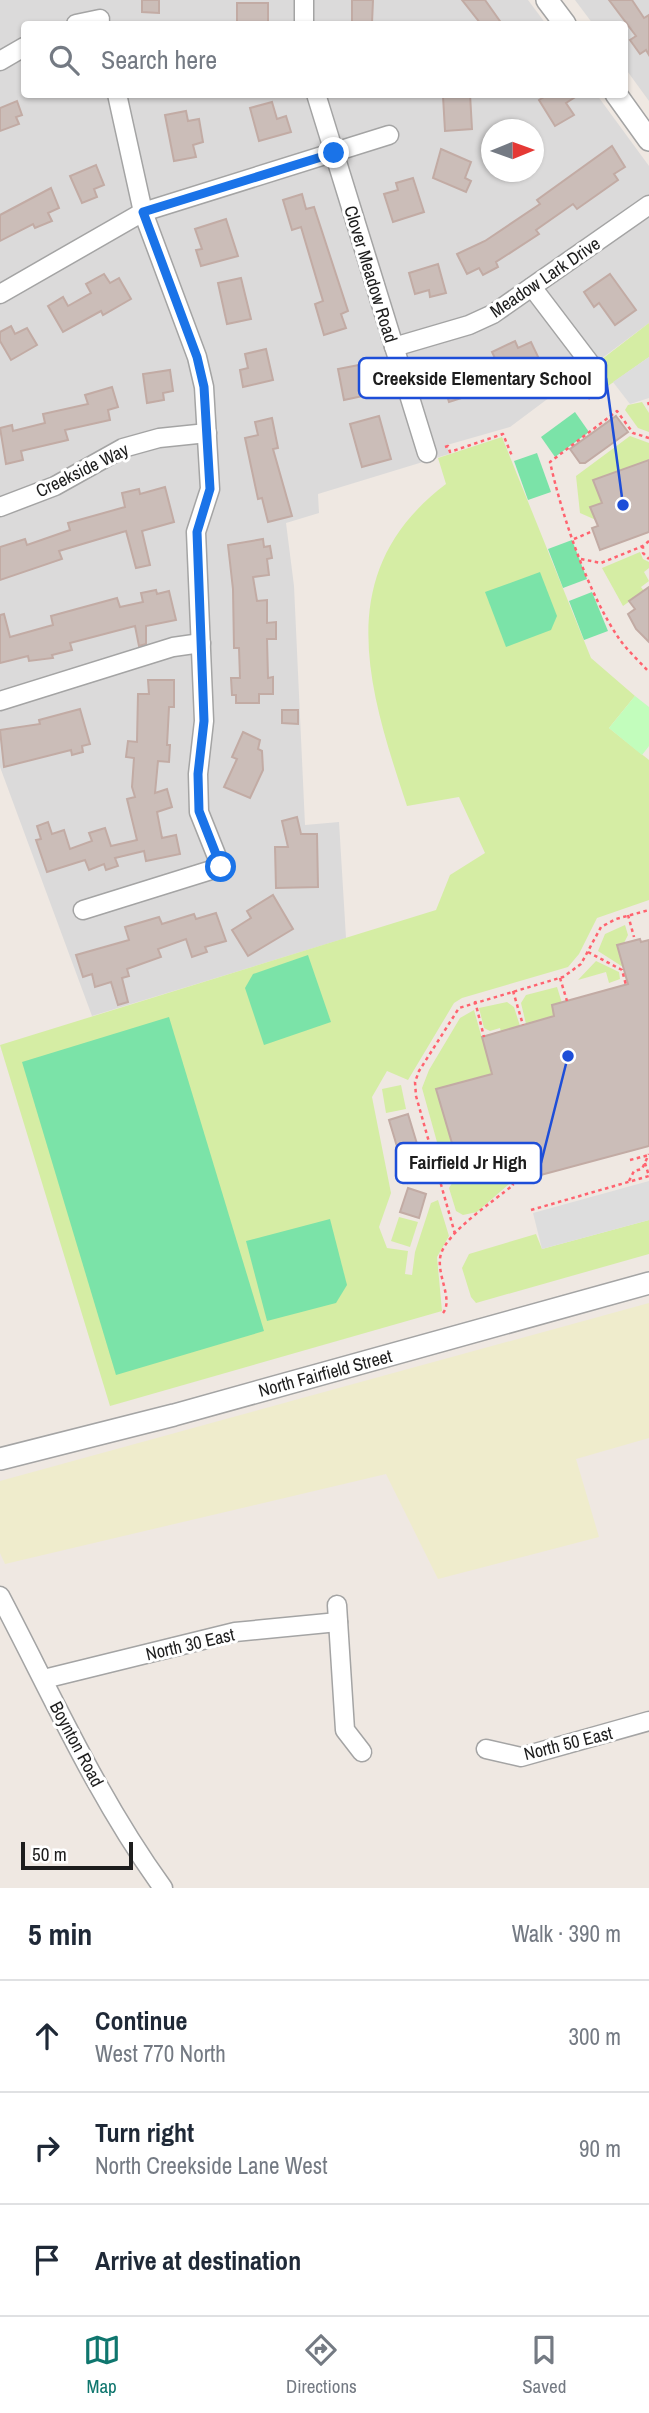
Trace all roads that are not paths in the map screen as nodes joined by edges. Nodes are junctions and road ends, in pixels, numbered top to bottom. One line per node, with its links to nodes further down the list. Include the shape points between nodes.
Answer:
1 (101, 0): 4 (street)
2 (304, 0): 5 (street)
3 (547, 0): 6 (street)
4 (100, 21)
5 (304, 21)
6 (563, 21)
7 (21, 49): 8 (street)
8 (0, 61)
9 (118, 98): 16 (street)
10 (317, 98): 14 (street, Clover Meadow Road)
11 (619, 98): 13 (street)
12 (389, 135): 14 (street)
13 (649, 140)
14 (334, 153): 16 (street); 19 (street, Clover Meadow Road)
15 (649, 205): 17 (street, Meadow Lark Drive)
16 (143, 212): 18 (street); 21 (street, via 197,357)
17 (533, 287): 19 (street, Meadow Lark Drive, via 468,325); 20 (street)
18 (0, 294)
19 (394, 347): 22 (street, Clover Meadow Road)
20 (586, 369)
21 (207, 433): 23 (street, Creekside Way, via 159,438 123,448 55,486); 24 (street, via 210,489 197,532)
22 (427, 453)
23 (0, 507)
24 (201, 643): 25 (street, via 173,647); 26 (street, via 204,721 199,811 221,867)
25 (0, 701)
26 (83, 909)
27 (649, 1283): 28 (street, North Fairfield Street)
28 (0, 1459)
29 (0, 1596): 30 (street, Boynton Road)
30 (44, 1679): 33 (street, North 30 East, via 235,1632 338,1614 345,1730); 34 (street, Boynton Road, via 70,1738)
31 (649, 1721): 32 (street, North 50 East, via 522,1757)
32 (486, 1749)
33 (362, 1752)
34 (163, 1888)

